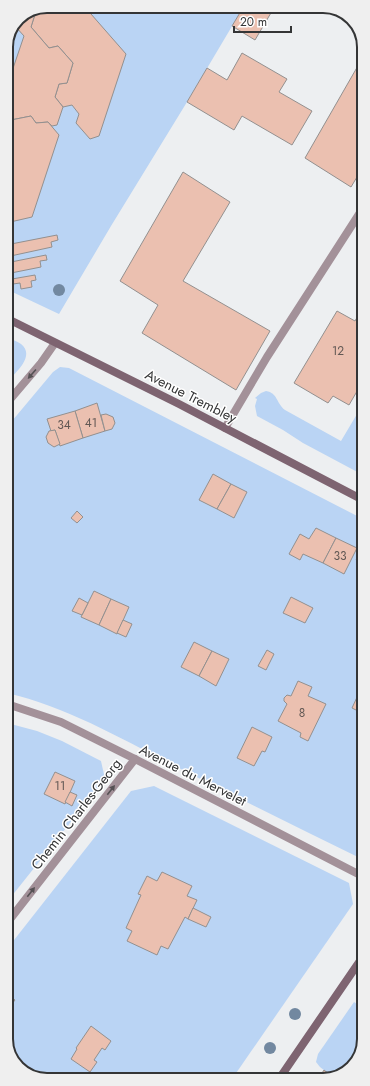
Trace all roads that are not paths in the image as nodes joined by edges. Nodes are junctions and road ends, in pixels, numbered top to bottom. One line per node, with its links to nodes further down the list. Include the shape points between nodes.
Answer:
1 (357, 217): 5 (street, via 267,357)
2 (13, 322): 3 (street, Avenue Trembley)
3 (55, 343): 4 (street, one-way to 4); 5 (street, Avenue Trembley)
4 (13, 395)
5 (226, 428): 6 (street, Avenue Trembley)
6 (357, 497)
7 (13, 706): 8 (street, Avenue du Mervelet, via 61,722)
8 (135, 759): 9 (street, Avenue du Mervelet); 10 (street, Chemin Charles-Georg, one-way to 8)
9 (357, 873)
10 (13, 915)
11 (357, 965): 12 (street)
12 (283, 1073)

